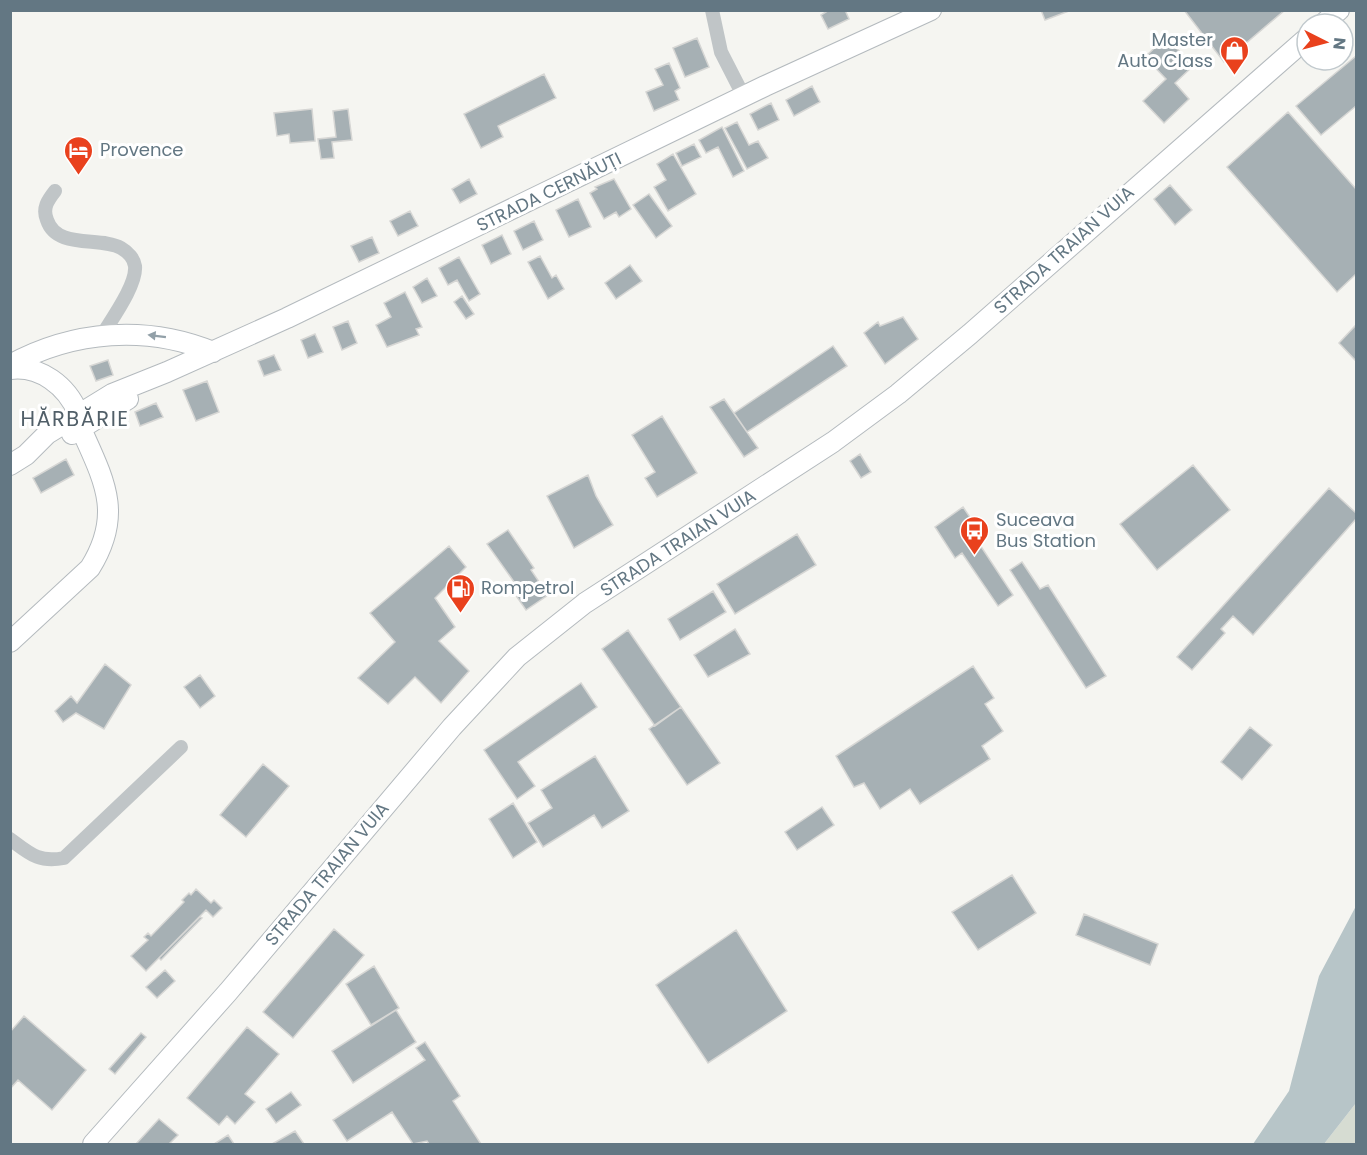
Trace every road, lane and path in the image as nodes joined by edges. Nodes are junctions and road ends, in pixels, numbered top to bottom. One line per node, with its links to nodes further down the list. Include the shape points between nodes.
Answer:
1 (712, 10): 4 (street, via 721,52)
2 (931, 10): 4 (main road, STRADA CERNĂUȚI)
3 (1295, 48): 15 (main road, STRADA TRAIAN VUIA, via 898,394 833,442 585,603 517,657 452,726)
4 (744, 97): 7 (main road, STRADA CERNĂUȚI)
5 (55, 191): 6 (street, via 46,201 45,209 47,223 54,230 80,241 120,248 135,266 132,283)
6 (101, 337): 7 (main road, one-way to 6, via 166,336); 8 (main road, via 48,348)
7 (213, 352): 10 (main road, STRADA CERNĂUȚI)
8 (10, 367): 10 (main road, via 44,373 62,389)
9 (10, 380): 10 (main road, via 28,381 49,393)
10 (75, 421): 11 (main road, STRADA CERNĂUȚI, via 47,434); 12 (main road, via 100,468 108,508 106,532 90,568)
11 (18, 460)
12 (10, 642)
13 (181, 747): 14 (street, via 64,858 47,861)
14 (10, 839)
15 (93, 1144)

